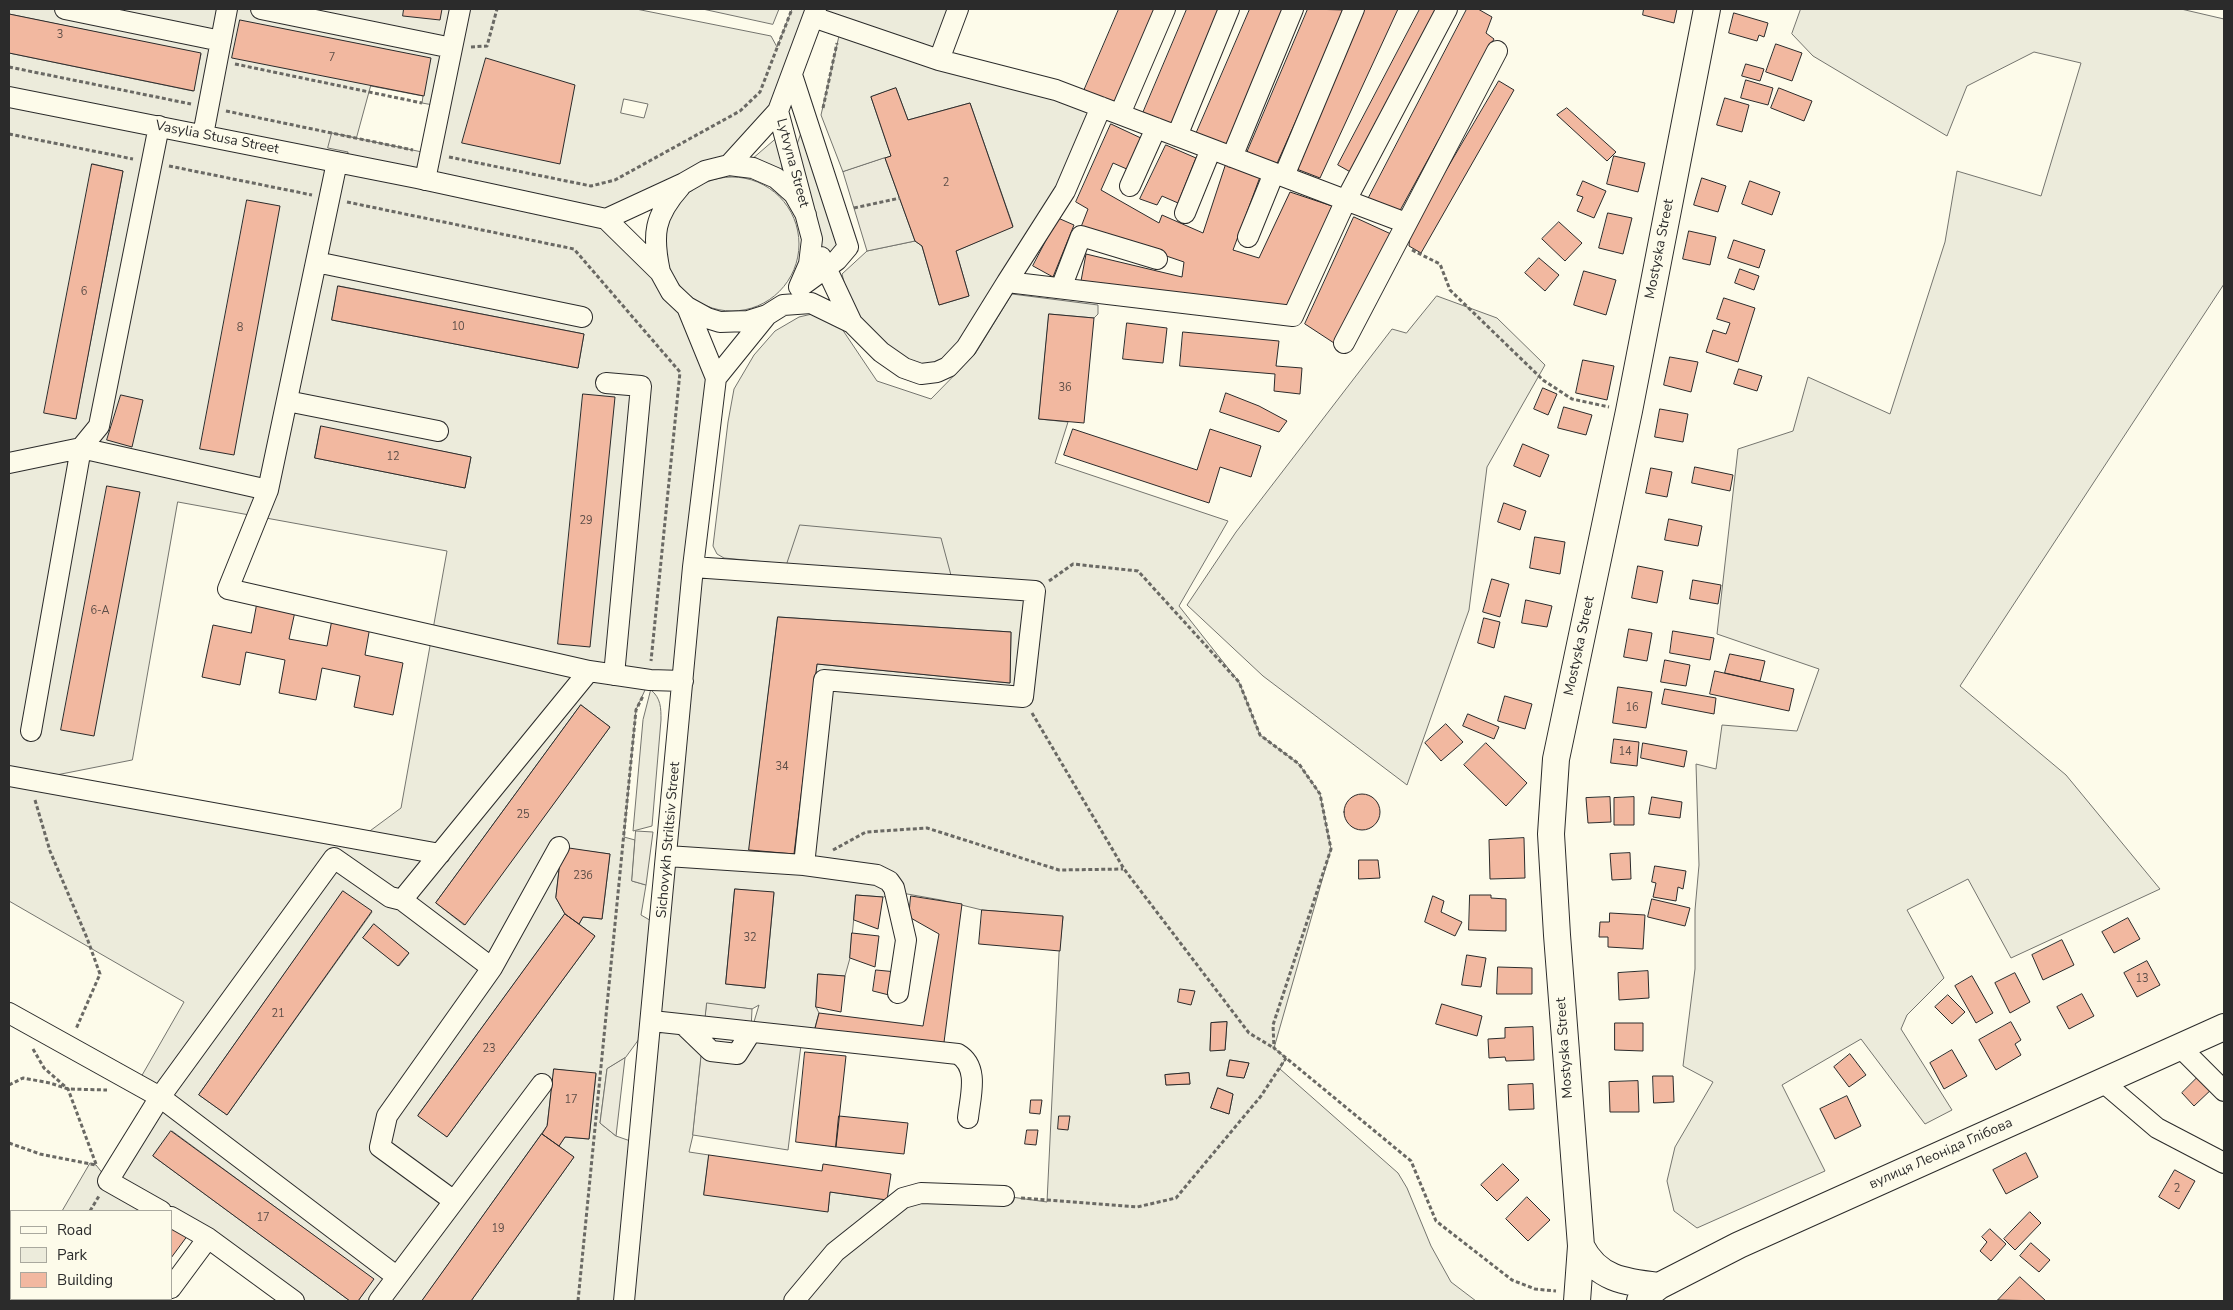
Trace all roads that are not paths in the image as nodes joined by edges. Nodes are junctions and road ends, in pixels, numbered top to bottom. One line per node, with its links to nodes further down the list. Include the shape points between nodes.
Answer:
1 (65, 9): 14 (street)
2 (227, 9): 14 (street)
3 (261, 9): 13 (street)
4 (460, 9): 13 (street)
5 (958, 9): 16 (street)
6 (1165, 9): 20 (street)
7 (1229, 9): 24 (street)
8 (1294, 9): 26 (street)
9 (1354, 9): 29 (street)
10 (1447, 9): 33 (street)
11 (1707, 9): 87 (main road, Mostyska Street, via 1629,411 1556,759 1551,834)
12 (814, 13): 16 (street, via 841,27); 17 (street, Lytvyna Street)
13 (452, 48): 30 (street)
14 (219, 50): 23 (street)
15 (1497, 51): 37 (street)
16 (939, 60): 20 (street, via 1056,90)
17 (792, 75): 19 (street, Lytvyna Street); 42 (street, via 848,247)
18 (9, 97): 21 (street, Vasylia Stusa Street)
19 (778, 111): 28 (street, Lytvyna Street); 35 (street, Lytvyna Street)
20 (1110, 111): 22 (street); 44 (street, via 1065,192)
21 (159, 126): 23 (street, Vasylia Stusa Street); 56 (street, via 99,426)
22 (1156, 128): 24 (street); 32 (street)
23 (203, 135): 27 (street, Vasylia Stusa Street)
24 (1177, 136): 25 (street)
25 (1211, 149): 26 (street); 34 (street)
26 (1232, 157): 29 (street)
27 (337, 162): 30 (street, Vasylia Stusa Street); 41 (street)
28 (729, 166): 31 (street, Lytvyna Street, via 705,171); 35 (street, Lytvyna Street, via 753,168 776,178 794,194)
29 (1279, 175): 33 (street); 38 (street)
30 (425, 180): 36 (street, Vasylia Stusa Street)
31 (684, 183): 36 (street); 43 (street, via 667,201 657,223 655,248)
32 (1130, 186)
33 (1346, 200): 37 (street); 46 (street, via 1293,316)
34 (1184, 213)
35 (806, 216): 39 (street, Lytvyna Street)
36 (606, 219): 43 (street)
37 (1406, 223): 51 (street)
38 (1248, 237)
39 (812, 240): 42 (street); 45 (street, Lytvyna Street, via 809,264)
40 (1157, 259): 46 (street, via 1081,236)
41 (316, 262): 49 (street); 54 (street)
42 (826, 268): 45 (street); 50 (street)
43 (660, 272): 47 (street, via 670,292)
44 (1007, 282): 46 (street); 50 (street, via 966,348 948,367 938,372 921,374 904,368 881,352)
45 (800, 287): 48 (street, Lytvyna Street)
46 (1061, 288)
47 (687, 307): 48 (street, via 720,322 748,322); 52 (street, Sichovykh Striltsiv Street)
48 (775, 310): 50 (street, via 811,303); 52 (street)
49 (582, 318)
50 (852, 323)
51 (1344, 343)
52 (716, 378): 59 (street, Sichovykh Striltsiv Street)
53 (606, 383): 61 (street, via 641,386)
54 (287, 401): 55 (street); 58 (street)
55 (438, 430)
56 (81, 448): 57 (street); 58 (street); 63 (street)
57 (9, 462)
58 (268, 490): 60 (street, via 228,589)
59 (693, 567): 62 (street, Sichovykh Striltsiv Street); 68 (street, via 1035,591 1023,697 824,680)
60 (589, 671): 61 (street); 66 (street)
61 (614, 676): 62 (street)
62 (683, 681): 67 (street, Sichovykh Striltsiv Street)
63 (30, 730)
64 (9, 776): 66 (street)
65 (559, 848): 70 (street)
66 (440, 854): 69 (street)
67 (667, 856): 68 (street); 73 (street, Sichovykh Striltsiv Street)
68 (804, 866): 71 (street, via 877,875 892,884 906,940)
69 (402, 900): 70 (street); 79 (street, via 390,897 334,858)
70 (492, 968): 83 (street, via 387,1116 380,1148)
71 (898, 993)
72 (9, 1013): 79 (street)
73 (652, 1021): 80 (street, via 958,1054 968,1061 972,1071); 94 (street, Sichovykh Striltsiv Street)
74 (2224, 1026): 75 (main road, вулиця Леоніда Глібова)
75 (2179, 1046): 76 (main road, вулиця Леоніда Глібова); 78 (street)
76 (2103, 1082): 81 (street, via 2157,1128); 89 (main road, вулиця Леоніда Глібова, via 1739,1245)
77 (542, 1084): 83 (street)
78 (2224, 1091)
79 (160, 1097): 84 (street, via 102,1173); 88 (street)
80 (968, 1118)
81 (2224, 1163)
82 (1004, 1196): 95 (street, via 921,1193 903,1198 835,1252)
83 (454, 1201): 88 (street)
84 (159, 1210)
85 (172, 1218): 86 (street)
86 (208, 1238): 90 (street); 92 (street)
87 (1581, 1246): 89 (main road, via 1586,1257); 91 (main road, Mostyska Street)
88 (396, 1276): 93 (street)
89 (1628, 1286): 91 (main road, вулиця Леоніда Глібова, via 1597,1274 1583,1280)
90 (172, 1287)
91 (1577, 1299)
92 (294, 1301)
93 (379, 1301)
94 (624, 1301)
95 (794, 1301)

